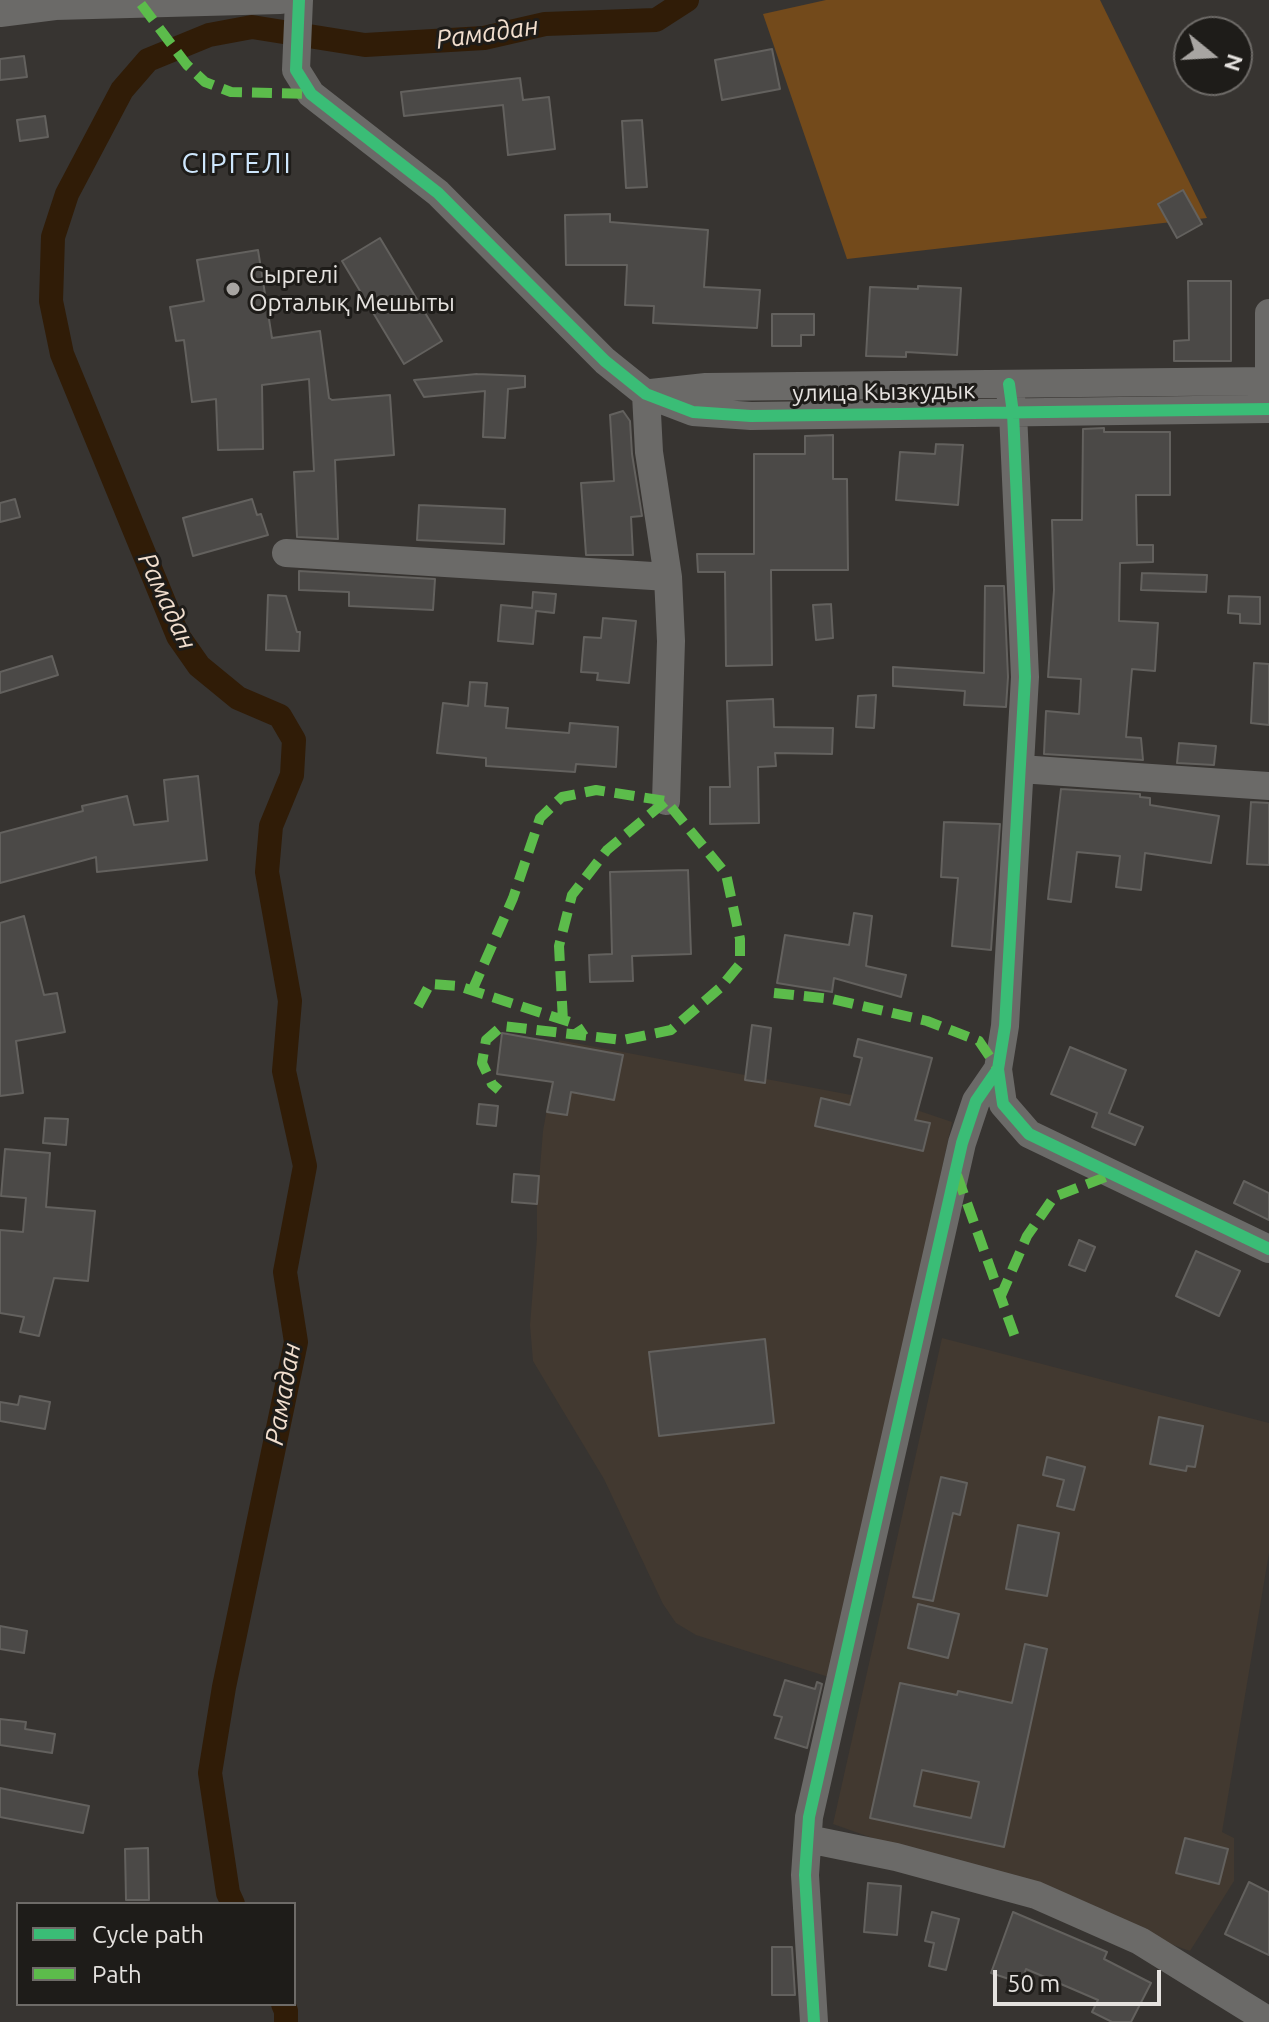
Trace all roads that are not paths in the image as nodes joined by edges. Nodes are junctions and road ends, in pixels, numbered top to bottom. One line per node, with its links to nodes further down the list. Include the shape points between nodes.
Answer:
1 (280, 0): 3 (street, via 55,6)
2 (299, 0): 7 (street, улица Кызкудык, via 296,70 311,94 438,193 605,361)
3 (0, 13)
4 (1269, 313): 5 (street)
5 (1269, 381): 6 (street)
6 (1009, 384): 7 (street, via 706,387); 9 (street)
7 (646, 394): 9 (street, улица Кызкудык, via 693,412 751,416); 11 (street)
8 (1269, 409): 9 (street, улица Кызкудык)
9 (1013, 413): 12 (street, via 1025,677)
10 (286, 553): 11 (street)
11 (668, 577): 14 (street)
12 (1020, 769): 13 (street); 15 (street)
13 (1269, 786)
14 (666, 801)
15 (998, 1069): 16 (street, via 1003,1104 1029,1134); 17 (street, via 976,1101 962,1143)
16 (1269, 1249)
17 (808, 1839): 18 (street, via 1036,1895 1140,1941); 19 (street, via 805,1875)
18 (1269, 2021)
19 (814, 2022)

